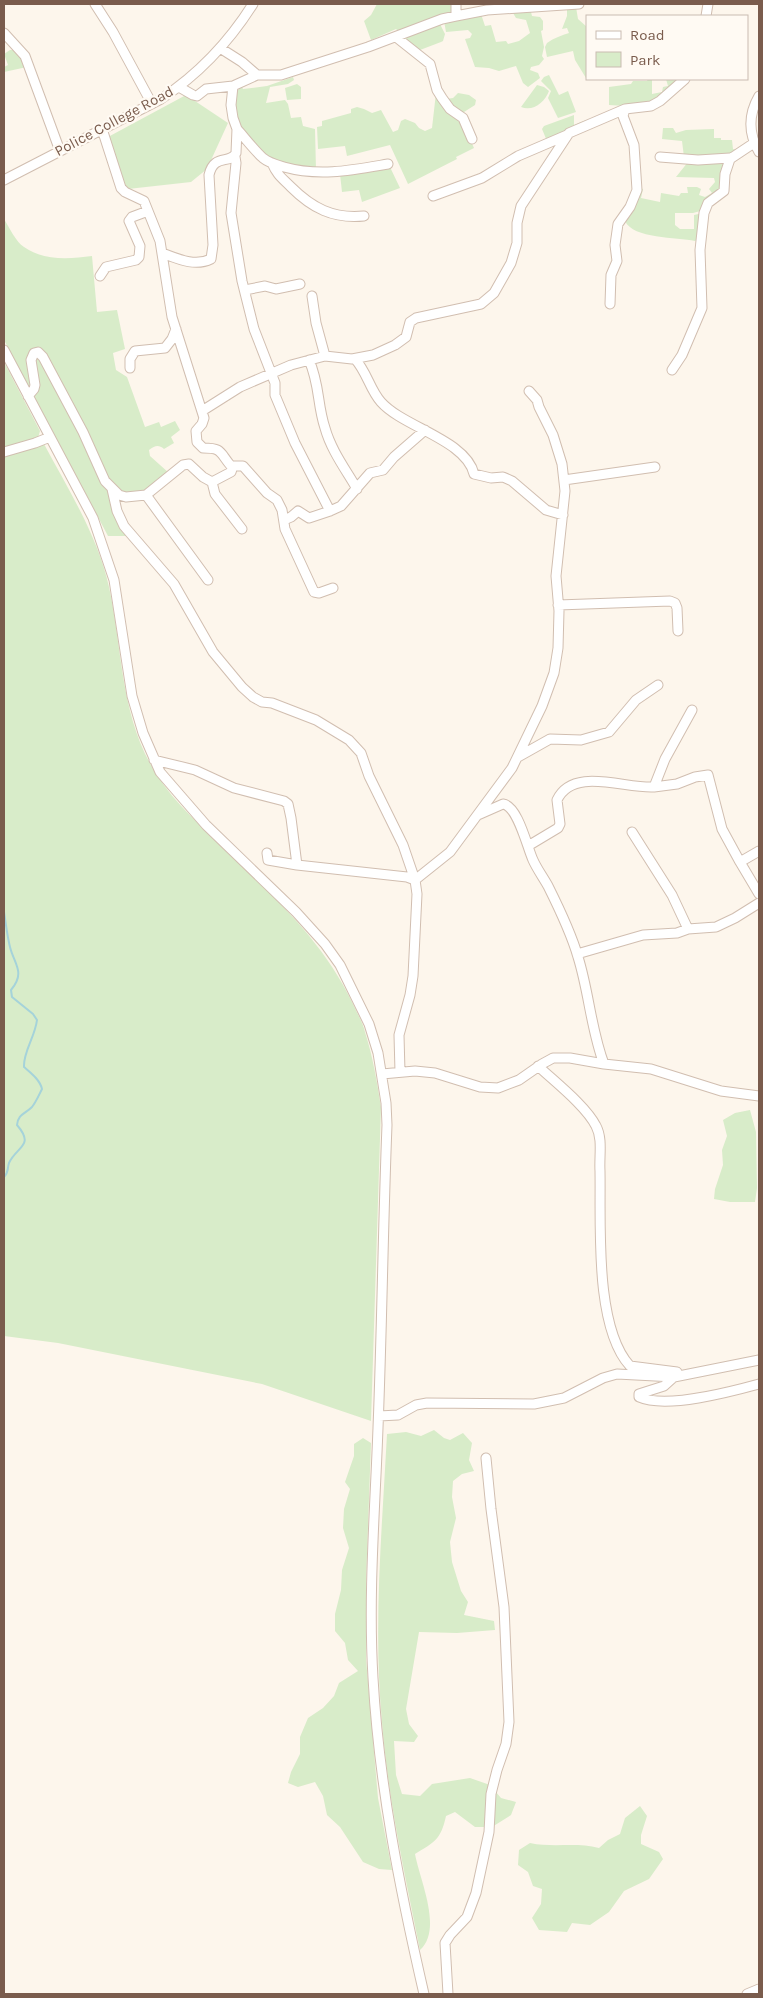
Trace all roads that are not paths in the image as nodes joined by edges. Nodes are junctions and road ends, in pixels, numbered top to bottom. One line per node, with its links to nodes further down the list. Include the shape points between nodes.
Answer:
1 (95, 4): 15 (street)
2 (253, 4): 9 (street, Police College Road)
3 (456, 4): 6 (street)
4 (578, 4): 5 (street)
5 (556, 5): 6 (street)
6 (456, 16): 8 (street)
7 (4, 33): 22 (street, via 25,56)
8 (396, 36): 10 (street, via 281,75); 20 (street, via 430,64 437,90 450,109 463,118)
9 (220, 48): 10 (street); 13 (street, Police College Road)
10 (257, 76): 12 (street)
11 (684, 80): 16 (street, via 651,106)
12 (233, 86): 13 (street, via 206,89 197,96); 18 (street, via 231,105)
13 (179, 87): 15 (street, Police College Road)
14 (759, 96): 21 (street, via 750,121)
15 (152, 104): 17 (street, Police College Road)
16 (625, 109): 19 (street); 38 (street, via 623,116 634,145 637,190 618,224 617,261 610,275)
17 (102, 129): 22 (street, Police College Road); 31 (street, via 121,188 140,198)
18 (237, 129): 25 (street); 27 (street, via 263,158)
19 (568, 135): 30 (street, via 518,156 482,178); 42 (street, via 518,213 517,243 511,263 494,293 481,304 416,318 410,322 406,336 395,345)
20 (472, 139)
21 (754, 143): 23 (street); 26 (street)
22 (60, 151): 29 (street, Police College Road)
23 (759, 152)
24 (660, 156): 26 (street, via 698,160)
25 (235, 157): 33 (street, via 216,162 209,175 211,258 187,262); 36 (street, via 231,213)
26 (730, 158): 45 (street, via 724,191 708,203 704,213 700,250 700,316)
27 (272, 163): 28 (street, via 305,171 335,173); 32 (street, via 276,175 304,200 321,210 350,217)
28 (388, 164)
29 (4, 180)
30 (433, 196)
31 (148, 211): 33 (street); 34 (street, via 129,221 140,246 140,257 106,267)
32 (364, 216)
33 (162, 253): 39 (street)
34 (100, 276)
35 (300, 284): 36 (street)
36 (245, 290): 46 (street, via 254,329)
37 (312, 296): 41 (street)
38 (610, 304)
39 (176, 329): 44 (street, via 165,348 135,351 130,359); 49 (street)
40 (4, 350): 48 (street)
41 (324, 356): 42 (street); 43 (street)
42 (355, 359): 50 (street, via 364,368 381,402 401,418)
43 (309, 360): 46 (street); 58 (street, via 316,375 324,426)
44 (130, 368)
45 (672, 370)
46 (271, 373): 49 (street, via 227,394); 60 (street, via 295,443)
47 (529, 391): 55 (street, via 537,400 553,435)
48 (28, 396): 51 (street); 57 (street, via 35,385 31,360 38,352 76,417)
49 (202, 411): 53 (street, via 204,418 196,431 197,442 203,448 217,449)
50 (425, 430): 58 (street, via 394,456 383,470 370,473); 61 (street, via 460,453 474,474 512,481 546,510)
51 (50, 436): 52 (street); 71 (street, via 93,518 114,580 132,696)
52 (4, 452)
53 (234, 466): 56 (street, via 232,472); 62 (street, via 243,466 277,500)
54 (655, 467): 55 (street)
55 (564, 480): 61 (street)
56 (212, 482): 59 (street, via 189,464 182,465); 63 (street, via 215,494)
57 (112, 489): 59 (street, via 126,497); 80 (street, via 124,526 174,584 213,652 242,686 262,702 316,720 349,740 361,753 403,845)
58 (357, 489): 60 (street, via 341,506)
59 (146, 495): 64 (street)
60 (330, 511): 62 (street, via 309,518 298,511)
61 (563, 515): 66 (street, via 556,576)
62 (284, 520): 65 (street, via 285,530 314,592)
63 (242, 529)
64 (208, 580)
65 (333, 588)
66 (558, 604): 67 (street, via 670,601 677,608); 70 (street, via 558,648 554,672)
67 (678, 631)
68 (658, 685): 70 (street, via 636,700 609,732 581,740 550,739)
69 (692, 710): 72 (street)
70 (518, 757): 73 (street)
71 (154, 760): 79 (street, via 195,770 234,788 284,801 288,804 291,818); 88 (street, via 160,772 206,825 325,944 340,966 369,1024)
72 (654, 787): 75 (street, via 578,782 566,788 557,800 558,828); 78 (street, via 708,775 722,829)
73 (477, 815): 75 (street, via 507,805); 80 (street, via 450,852)
74 (632, 832): 83 (street, via 672,895)
75 (528, 846): 84 (street)
76 (759, 851): 78 (street)
77 (267, 853): 79 (street, via 268,860)
78 (740, 862): 81 (street)
79 (297, 865): 80 (street)
80 (415, 880): 87 (street, via 413,976 399,1035)
81 (759, 894)
82 (759, 903): 83 (street, via 716,928)
83 (688, 929): 84 (street, via 677,933 643,935)
84 (577, 954): 85 (street)
85 (604, 1064): 86 (street, via 554,1058); 89 (street, via 651,1069 721,1091)
86 (538, 1066): 87 (street, via 519,1080 498,1088 480,1087 435,1073); 91 (street, via 586,1112 598,1132 603,1270 613,1338 630,1366)
87 (400, 1072): 88 (street)
88 (382, 1074): 94 (street, via 387,1125)
89 (759, 1096)
90 (759, 1360): 91 (street)
91 (690, 1374): 92 (street)
92 (674, 1377): 93 (street, via 664,1386 639,1394 639,1397 681,1400); 94 (street, via 617,1374 564,1398 534,1404 427,1403 398,1415)
93 (759, 1384)
94 (379, 1416): 97 (street, via 372,1584 373,1677 382,1781 400,1890)
95 (486, 1458): 98 (street, via 504,1607 509,1722 491,1794 489,1832 476,1893 467,1917 445,1943)
96 (759, 1989): 99 (street)
97 (424, 1994)
98 (448, 1994)
99 (747, 1994)

